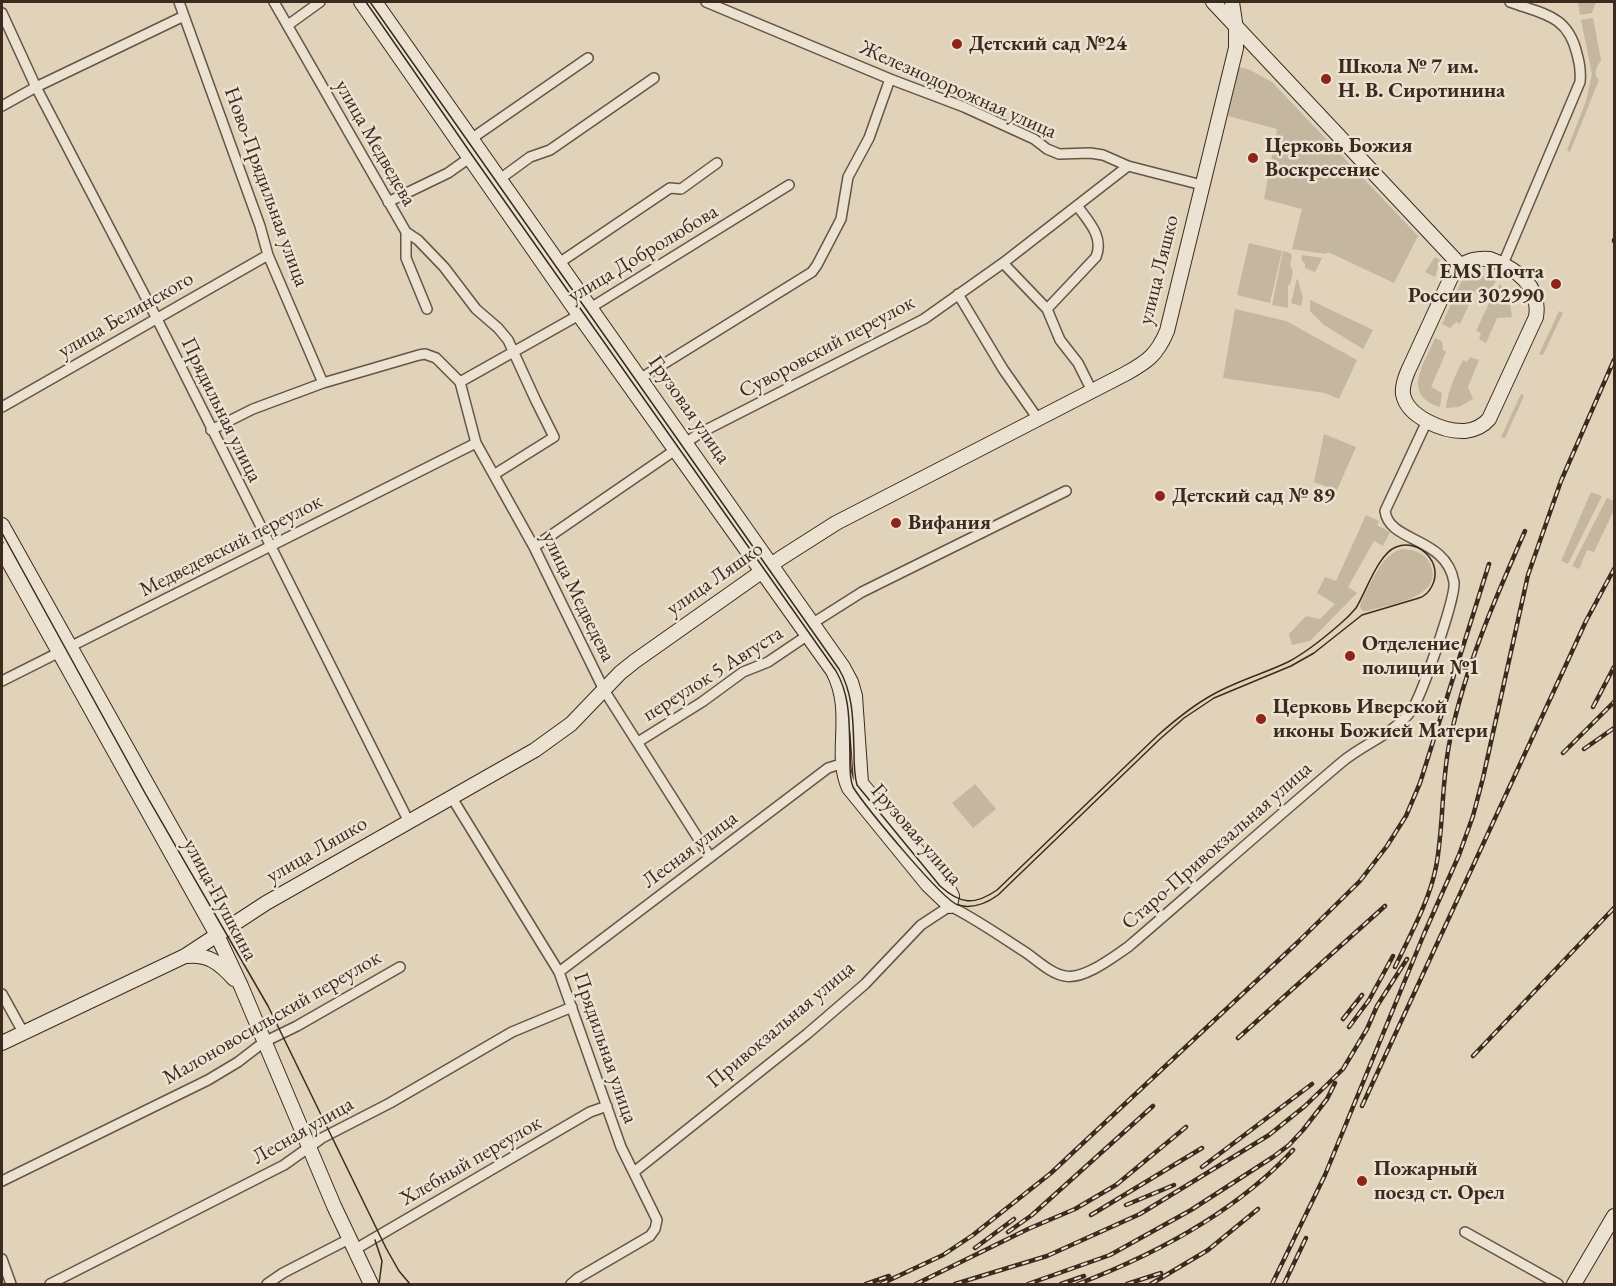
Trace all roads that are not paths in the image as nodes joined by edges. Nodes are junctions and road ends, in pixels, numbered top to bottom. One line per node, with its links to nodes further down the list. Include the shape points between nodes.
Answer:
1 (179, 2): 11 (street, Ново-Прядильная улица)
2 (274, 2): 12 (street, улица Медведева)
3 (320, 2): 12 (street)
4 (361, 2): 19 (street, Грузовая улица)
5 (375, 2): 19 (street, Грузовая улица)
6 (706, 2): 16 (street, Железнодорожная улица)
7 (1213, 2): 13 (street)
8 (1232, 2): 13 (street, улица Ляшко)
9 (1510, 2): 31 (street, via 1557,19 1565,26 1572,36 1581,74)
10 (2, 14): 17 (street, Прядильная улица)
11 (184, 16): 17 (street); 28 (street, Ново-Прядильная улица, via 261,226)
12 (288, 25): 25 (street, улица Медведева)
13 (1236, 29): 24 (street, улица Ляшко, via 1236,48); 32 (street)
14 (588, 57): 19 (street)
15 (654, 78): 22 (street, via 550,150 530,158)
16 (890, 79): 21 (street, Железнодорожная улица, via 994,121 1059,154 1103,155); 39 (street, via 869,138 848,177 841,219 812,272)
17 (36, 87): 18 (street); 37 (street, Прядильная улица)
18 (2, 106)
19 (473, 149): 22 (street, Грузовая улица); 25 (street, via 448,173); 36 (street, Грузовая улица)
20 (717, 163): 29 (street, via 681,189 670,188)
21 (1128, 166): 24 (street, Железнодорожная улица); 26 (street, Суворовский переулок)
22 (500, 179): 29 (street, Грузовая улица)
23 (789, 185): 36 (street, улица Добролюбова)
24 (1202, 185): 42 (street, улица Ляшко, via 1161,345 1138,368)
25 (388, 202): 27 (street, улица Медведева)
26 (1078, 207): 30 (street, Суворовский переулок); 35 (street, via 1095,231 1099,250)
27 (405, 232): 34 (street, улица Медведева, via 406,258); 38 (street, via 444,267 476,309 504,333)
28 (268, 255): 37 (street, улица Белинского); 41 (street, Ново-Прядильная улица)
29 (559, 263): 36 (street, Грузовая улица)
30 (1003, 263): 33 (street, Суворовский переулок); 35 (street)
31 (1503, 264): 32 (street, via 1481,259); 45 (street, via 1523,277 1538,306 1493,413 1485,424 1472,430 1455,430)
32 (1460, 265): 45 (street, via 1404,384 1403,395 1408,404)
33 (957, 294): 44 (street); 48 (street, Суворовский переулок, via 924,319)
34 (427, 309)
35 (1047, 309): 42 (street, via 1060,340 1078,363)
36 (585, 311): 38 (street, улица Добролюбова); 39 (street, Грузовая улица); 48 (street, Грузовая улица)
37 (156, 318): 43 (street, улица Белинского); 46 (street, Прядильная улица)
38 (514, 350): 40 (street, улица Добролюбова); 49 (street, via 554,437)
39 (641, 378): 48 (street, Грузовая улица)
40 (460, 382): 41 (street, via 436,358 425,354); 47 (street, улица Медведева)
41 (323, 383): 46 (street, via 253,409)
42 (1092, 391): 44 (street, улица Ляшко)
43 (2, 407)
44 (1038, 419): 55 (street, улица Ляшко, via 836,523)
45 (1427, 421): 65 (street, Старо-Привокзальная улица, via 1385,511 1394,529 1432,548 1447,564 1454,582 1455,591 1412,711 1342,762 1128,947 1092,970 1065,976)
46 (211, 430): 53 (street, Прядильная улица)
47 (476, 443): 49 (street, улица Медведева); 53 (street, Медведевский переулок)
48 (680, 446): 52 (street, Суворовский переулок); 55 (street, Грузовая улица)
49 (495, 474): 52 (street, улица Медведева)
50 (1066, 491): 56 (street, переулок 5 Августа, via 862,592)
51 (2, 525): 57 (street, улица Пушкина)
52 (534, 547): 59 (street, улица Медведева)
53 (270, 548): 57 (street, Медведевский переулок); 63 (street, Прядильная улица)
54 (2, 550): 57 (street, улица Пушкина)
55 (767, 568): 56 (street, Грузовая улица); 59 (street, улица Ляшко, via 635,662)
56 (810, 629): 60 (street, переулок 5 Августа, via 768,662 743,672); 61 (street, Грузовая улица, via 840,687 845,719); 65 (street, Грузовая улица, via 843,667 854,688 861,783 948,888)
57 (65, 650): 58 (street, Медведевский переулок); 66 (street, улица Пушкина, via 153,798)
58 (2, 681)
59 (604, 690): 60 (street, улица Медведева); 62 (street, улица Ляшко, via 554,737)
60 (638, 742): 64 (street, улица Медведева)
61 (844, 763): 64 (street, Лесная улица, via 828,768); 65 (street, Грузовая улица, via 846,781 854,796)
62 (452, 798): 63 (street, улица Ляшко); 69 (street, Прядильная улица)
63 (409, 822): 66 (street, улица Ляшко)
64 (710, 857): 69 (street, Лесная улица)
65 (950, 906): 78 (street, Привокзальная улица, via 921,925 865,984 807,1034)
66 (222, 931): 67 (street, улица Ляшко); 70 (street, улица Пушкина)
67 (185, 956): 70 (street, via 200,955 219,963); 73 (street, улица Ляшко)
68 (400, 967): 74 (street, Малоновосильский переулок)
69 (559, 972): 72 (street, Прядильная улица)
70 (241, 986): 74 (street, улица Пушкина)
71 (2, 994): 73 (street)
72 (572, 1007): 76 (street, Прядильная улица); 77 (street, Лесная улица, via 512,1032)
73 (23, 1032): 75 (street, улица Ляшко)
74 (264, 1042): 77 (street, улица Пушкина); 79 (street, Малоновосильский переулок, via 207,1080)
75 (2, 1043)
76 (607, 1106): 78 (street, Прядильная улица); 82 (street, Хлебный переулок)
77 (309, 1148): 82 (street, улица Пушкина); 85 (street, Лесная улица, via 284,1165)
78 (634, 1172): 88 (street, Прядильная улица, via 657,1220 655,1229 650,1236)
79 (2, 1181)
80 (1614, 1216): 90 (street)
81 (1465, 1232): 89 (street)
82 (351, 1245): 86 (street, Хлебный переулок, via 283,1273); 87 (street, улица Пушкина)
83 (2, 1259): 84 (street)
84 (11, 1284)
85 (50, 1284)
86 (267, 1284)
87 (371, 1284)
88 (571, 1284)
89 (1558, 1284)
90 (1574, 1284)

